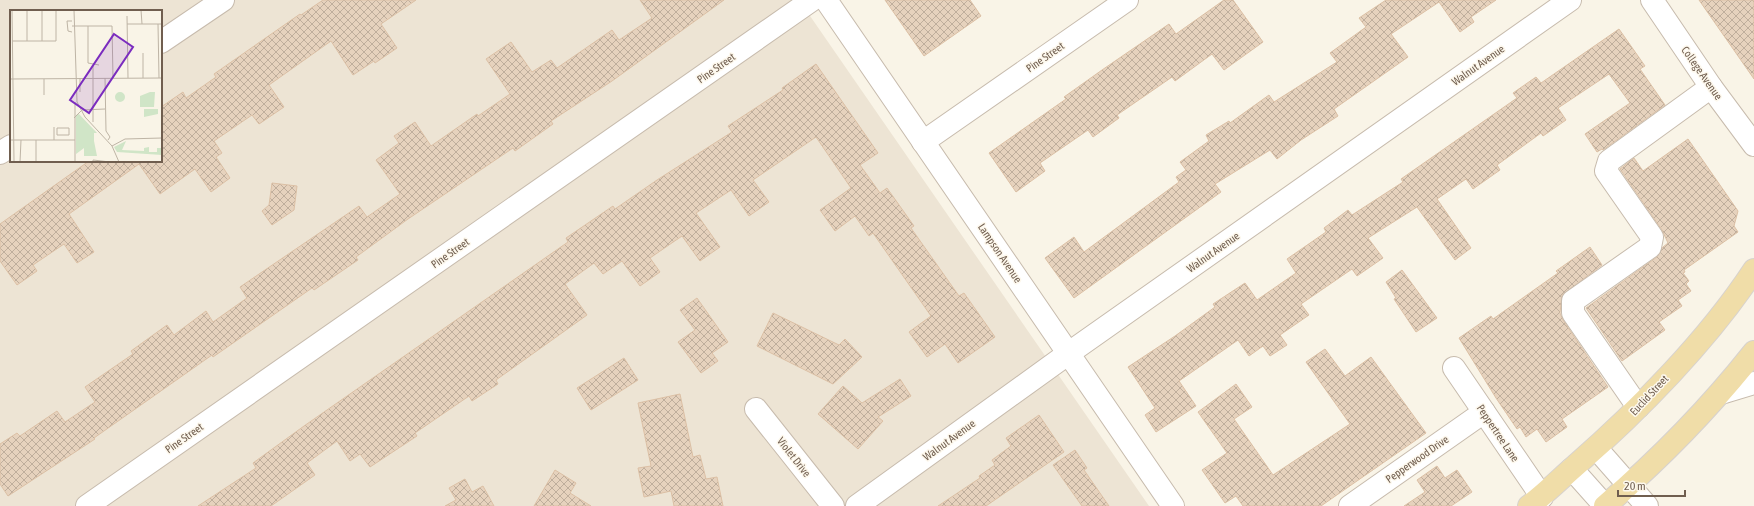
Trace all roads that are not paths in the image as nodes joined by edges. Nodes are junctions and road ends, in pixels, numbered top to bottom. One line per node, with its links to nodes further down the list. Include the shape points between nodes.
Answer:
1 (223, 0): 7 (street)
2 (812, 0): 26 (street, Pine Street)
3 (826, 0): 9 (street, Lampson Avenue)
4 (1127, 0): 9 (street, Pine Street)
5 (1570, 0): 15 (street, Walnut Avenue)
6 (1652, 0): 8 (street, College Avenue)
7 (162, 41)
8 (1711, 87): 10 (street, College Avenue); 19 (street, via 1609,161 1606,171 1652,237 1650,247 1573,302 1573,313)
9 (923, 142): 15 (street, Lampson Avenue)
10 (1754, 145)
11 (10, 147): 12 (street)
12 (0, 153)
13 (1754, 270): 19 (main road, Euclid Street, via 1701,339)
14 (1754, 352): 18 (main road)
15 (1068, 353): 28 (street, Walnut Avenue); 29 (street, Lampson Avenue)
16 (1454, 368): 21 (street, Peppertree Lane)
17 (1754, 383): 18 (street)
18 (1721, 393): 24 (main road, via 1689,429)
19 (1638, 407): 22 (main road, Euclid Street)
20 (756, 409): 27 (street, Violet Drive)
21 (1484, 412): 25 (street, Peppertree Lane); 30 (street, Pepperwood Drive)
22 (1596, 448): 23 (main road, Euclid Street); 24 (street)
23 (1572, 468): 25 (main road, Euclid Street); 31 (street)
24 (1629, 485): 31 (main road); 32 (street)
25 (1535, 501)
26 (87, 506)
27 (833, 506)
28 (857, 506)
29 (1173, 506)
30 (1350, 506)
31 (1605, 506)
32 (1647, 506)

